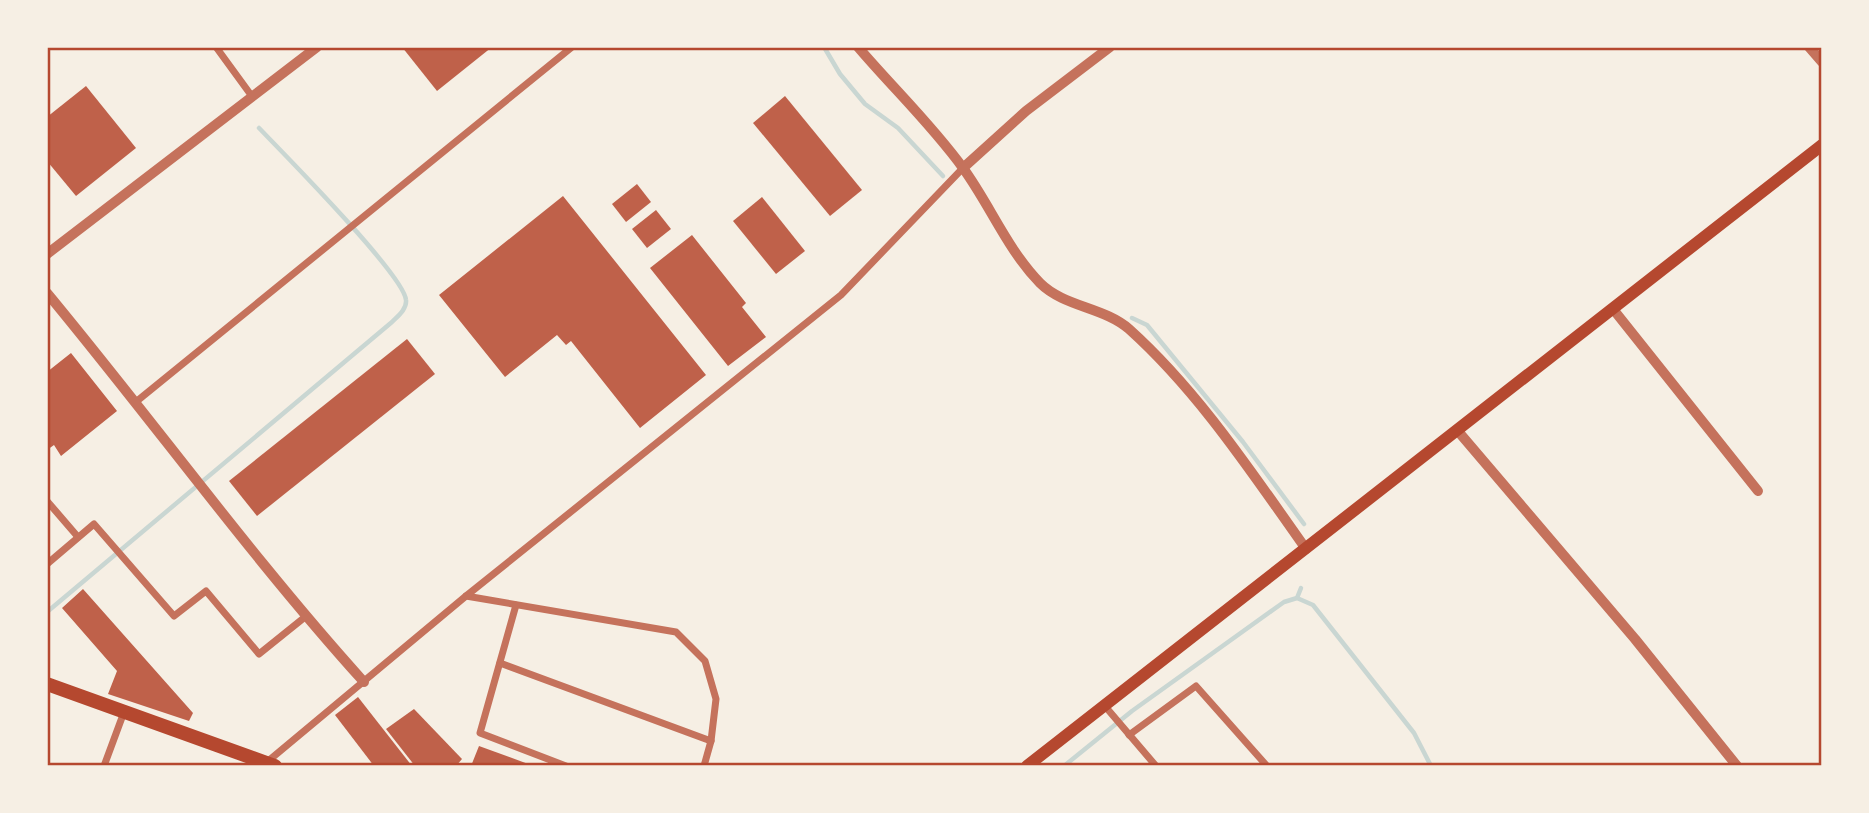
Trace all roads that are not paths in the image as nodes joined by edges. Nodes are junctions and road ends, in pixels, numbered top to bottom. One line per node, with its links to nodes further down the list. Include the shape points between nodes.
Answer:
1 (216, 47): 8 (street)
2 (317, 47): 8 (street)
3 (572, 47): 14 (street)
4 (858, 47): 10 (street)
5 (1110, 47): 10 (street, via 1026,111)
6 (1809, 47): 7 (street)
7 (1822, 62)
8 (251, 95): 11 (street)
9 (1822, 145): 13 (main road)
10 (963, 168): 19 (street, via 1030,273 1069,302 1126,326 1153,352 1241,458); 21 (street, via 841,295)
11 (47, 254)
12 (47, 293): 14 (street)
13 (1613, 309): 15 (main road); 16 (street)
14 (137, 401): 23 (street)
15 (1457, 430): 19 (main road); 38 (street)
16 (1758, 491)
17 (47, 501): 18 (street)
18 (78, 537): 20 (street); 23 (street, via 94,524 174,616 206,591 259,654)
19 (1306, 549): 27 (main road)
20 (47, 564)
21 (466, 596): 22 (street); 25 (street)
22 (516, 605): 24 (street); 30 (street, via 676,632 705,661 716,699)
23 (305, 617): 25 (street)
24 (500, 663): 30 (street); 33 (street, via 481,733)
25 (364, 682): 31 (street)
26 (47, 684): 28 (highway)
27 (1104, 705): 29 (street); 35 (main road)
28 (124, 711): 31 (highway); 32 (street)
29 (1129, 735): 36 (street); 37 (street, via 1196,687)
30 (711, 741): 34 (street)
31 (268, 765)
32 (104, 766)
33 (566, 766)
34 (704, 766)
35 (1027, 766)
36 (1156, 766)
37 (1267, 766)
38 (1737, 766)

